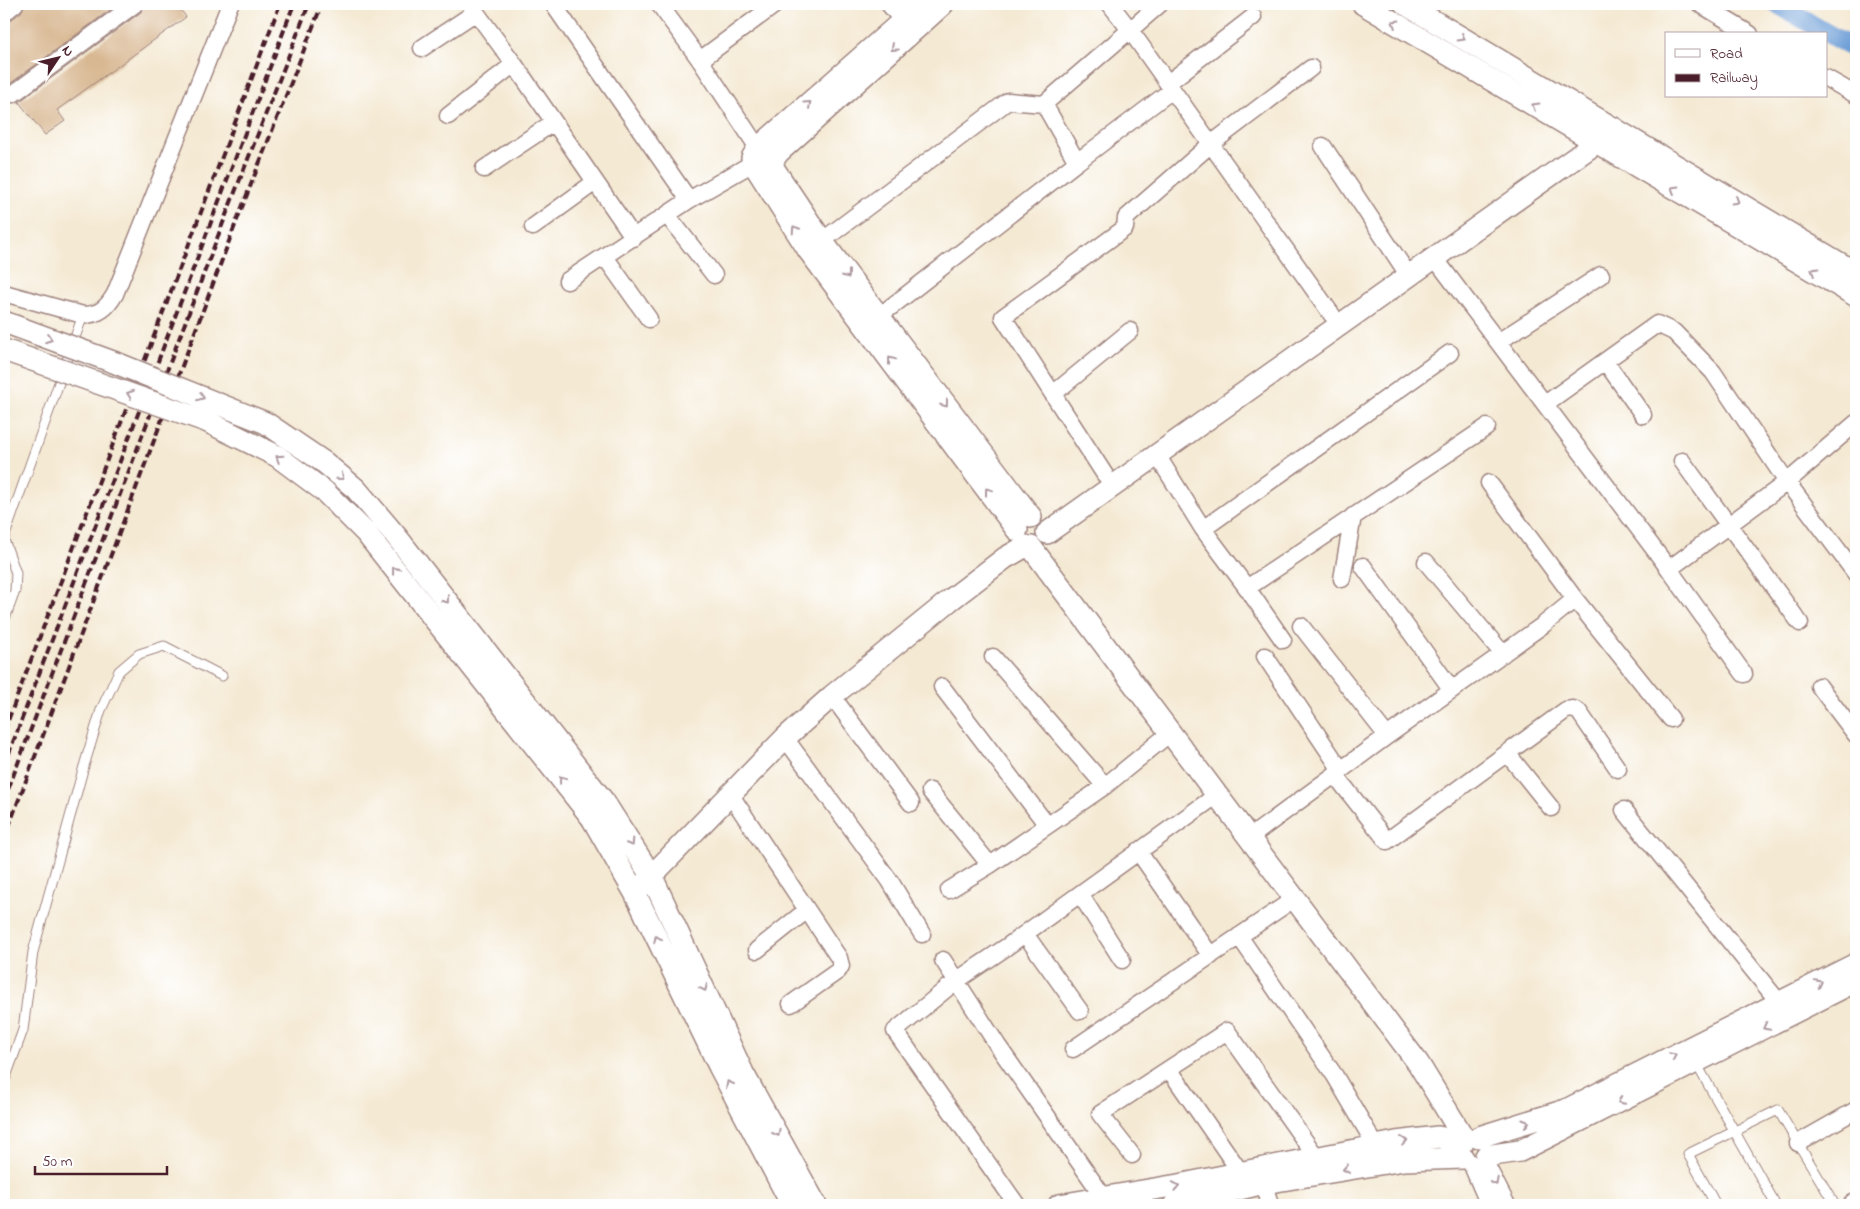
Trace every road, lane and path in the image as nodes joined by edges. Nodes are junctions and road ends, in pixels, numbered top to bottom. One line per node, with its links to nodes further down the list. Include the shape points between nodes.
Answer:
1 (15, 4): 16 (street)
2 (136, 4): 27 (street)
3 (230, 4): 54 (street, via 115,294 102,311)
4 (553, 4): 40 (street)
5 (659, 4): 22 (street)
6 (776, 4): 22 (street)
7 (888, 4): 18 (street)
8 (922, 4): 18 (street)
9 (943, 4): 18 (street)
10 (1110, 4): 19 (street)
11 (1160, 4): 19 (street)
12 (1362, 4): 33 (street, one-way to 12)
13 (1405, 4): 32 (street, one-way to 32)
14 (1700, 4): 20 (street)
15 (473, 8): 21 (street); 23 (street)
16 (4, 13)
17 (1253, 17): 26 (street)
18 (907, 26): 36 (street)
19 (1130, 30): 26 (street); 29 (street)
20 (1747, 32)
21 (422, 48)
22 (700, 60): 36 (street)
23 (514, 64): 30 (street); 31 (street)
24 (1310, 68): 34 (street)
25 (1828, 79): 28 (street)
26 (1170, 86): 34 (street); 37 (street)
27 (13, 94)
28 (1856, 95)
29 (1044, 104): 37 (street); 44 (street, via 1008,101)
30 (448, 116)
31 (554, 122): 38 (street); 39 (street)
32 (1609, 125): 33 (street); 48 (street, one-way to 48)
33 (1591, 139): 46 (street); 47 (street); 53 (street, one-way to 33)
34 (1211, 144): 55 (street); 64 (street, via 1126,218 1125,228 1003,317)
35 (1323, 146): 47 (street)
36 (762, 156): 40 (street); 44 (street, via 772,163); 77 (street, one-way to 36, via 809,251)
37 (1077, 162): 56 (street)
38 (484, 169)
39 (595, 182): 42 (street); 43 (street)
40 (689, 200): 41 (street)
41 (667, 215): 43 (street); 49 (street)
42 (533, 227)
43 (634, 238): 45 (street)
44 (822, 241): 56 (street, one-way to 56)
45 (605, 257): 51 (street); 57 (street)
46 (1434, 257): 47 (street); 60 (street)
47 (1406, 271): 55 (street); 69 (street)
48 (1856, 273)
49 (714, 275)
50 (1601, 275): 60 (street)
51 (567, 281)
52 (4, 293): 54 (street)
53 (1856, 296)
54 (83, 315): 78 (lane)
55 (1332, 315): 71 (street)
56 (878, 317): 77 (street, one-way to 77)
57 (649, 320)
58 (4, 322): 113 (street, one-way to 113, bridge, via 266,423 325,463 356,489 396,536)
59 (1130, 332): 64 (street)
60 (1498, 342): 65 (street)
61 (4, 350): 113 (street, one-way to 61, bridge, via 366,533 324,491 277,456 206,421)
62 (1450, 353): 76 (street)
63 (1605, 361): 65 (street); 66 (street); 72 (street, via 1657,324 1674,332 1714,372)
64 (1053, 394): 71 (street)
65 (1545, 404): 81 (street)
66 (1643, 415)
67 (1487, 427): 74 (street)
68 (1854, 431): 72 (street)
69 (1157, 455): 76 (street); 77 (street)
70 (1682, 461): 75 (street)
71 (1105, 475): 77 (street)
72 (1787, 482): 75 (street); 82 (street)
73 (1489, 483): 85 (street)
74 (1353, 516): 83 (street); 84 (street)
75 (1728, 526): 81 (street); 87 (street)
76 (1202, 529): 84 (street)
77 (1032, 534): 98 (street); 100 (street); 116 (street)
78 (4, 539): 86 (lane, via 16,574 15,591)
79 (1426, 562): 90 (street)
80 (1363, 566): 97 (street)
81 (1669, 569): 93 (street)
82 (1856, 574)
83 (1342, 579)
84 (1247, 588): 89 (street)
85 (1575, 599): 90 (street); 99 (street)
86 (4, 621)
87 (1800, 623)
88 (1301, 626): 102 (street)
89 (1283, 640)
90 (1503, 654): 97 (street)
91 (1265, 656): 106 (street)
92 (992, 658): 107 (street)
93 (1744, 674)
94 (222, 676): 141 (lane, via 164,646 139,654 119,671 101,710 84,766 33,952 23,1030)
95 (1819, 686): 101 (street)
96 (942, 687): 115 (street)
97 (1452, 690): 102 (street)
98 (832, 696): 103 (street); 111 (street)
99 (1671, 719)
100 (1170, 733): 107 (street); 110 (street)
101 (1856, 735)
102 (1387, 736): 106 (street)
103 (785, 738): 109 (street); 125 (street, via 890,881)
104 (1507, 753): 105 (street, via 1566,710 1573,709 1579,712); 106 (street, via 1387,841); 112 (street)
105 (1618, 769)
106 (1338, 773): 116 (street)
107 (1105, 786): 115 (street)
108 (930, 791): 118 (street)
109 (730, 794): 119 (street); 124 (street)
110 (1216, 795): 116 (street); 117 (street)
111 (911, 803)
112 (1551, 808)
113 (598, 810): 119 (street, one-way to 119); 121 (street)
114 (1624, 810): 136 (street)
115 (1048, 825): 118 (street)
116 (1255, 834): 123 (street); 146 (street, via 1429,1056 1457,1101)
117 (1138, 851): 122 (street); 129 (street)
118 (990, 865): 120 (street)
119 (652, 877): 121 (street); 154 (street, one-way to 154, via 743,1073)
120 (949, 890)
121 (635, 893): 153 (street, one-way to 121, via 719,1066)
122 (1080, 894): 126 (street); 131 (street)
123 (1294, 899): 127 (street); 146 (street, via 1418,1064)
124 (807, 910): 128 (street); 135 (street, via 841,966)
125 (922, 934)
126 (1025, 934): 133 (street); 137 (street)
127 (1239, 936): 129 (street); 145 (street, via 1336,1076)
128 (757, 950)
129 (1211, 956): 138 (street)
130 (943, 960): 133 (street)
131 (1122, 960)
132 (1856, 964): 136 (street, one-way to 132)
133 (956, 981): 151 (street); 155 (street, via 895,1031)
134 (1856, 981): 136 (street)
135 (791, 1004)
136 (1785, 1009): 139 (street, one-way to 139); 146 (street, one-way to 136)
137 (1080, 1011)
138 (1073, 1049)
139 (1696, 1063): 143 (lane); 146 (street, one-way to 146, via 1520,1151)
140 (1169, 1069): 147 (street, via 1100,1114); 148 (street, via 1228,1031); 149 (street)
141 (4, 1082)
142 (1856, 1110): 144 (street)
143 (1735, 1131): 144 (lane, via 1778,1110); 161 (lane, via 1688,1154); 162 (lane)
144 (1798, 1143): 163 (lane)
145 (1376, 1146): 146 (street, one-way to 146, via 1438,1137); 148 (street)
146 (1473, 1149): 150 (street, one-way to 150); 159 (street); 160 (street, one-way to 160)
147 (1132, 1155)
148 (1317, 1158): 149 (street)
149 (1241, 1173): 151 (street, one-way to 149)
150 (1264, 1183): 152 (street); 158 (street)
151 (1107, 1202): 156 (street)
152 (1208, 1202): 157 (street)
153 (792, 1205)
154 (816, 1205)
155 (1017, 1205)
156 (1059, 1205)
157 (1174, 1205)
158 (1270, 1205)
159 (1488, 1205)
160 (1506, 1205)
161 (1716, 1205)
162 (1776, 1205)
163 (1835, 1205)

